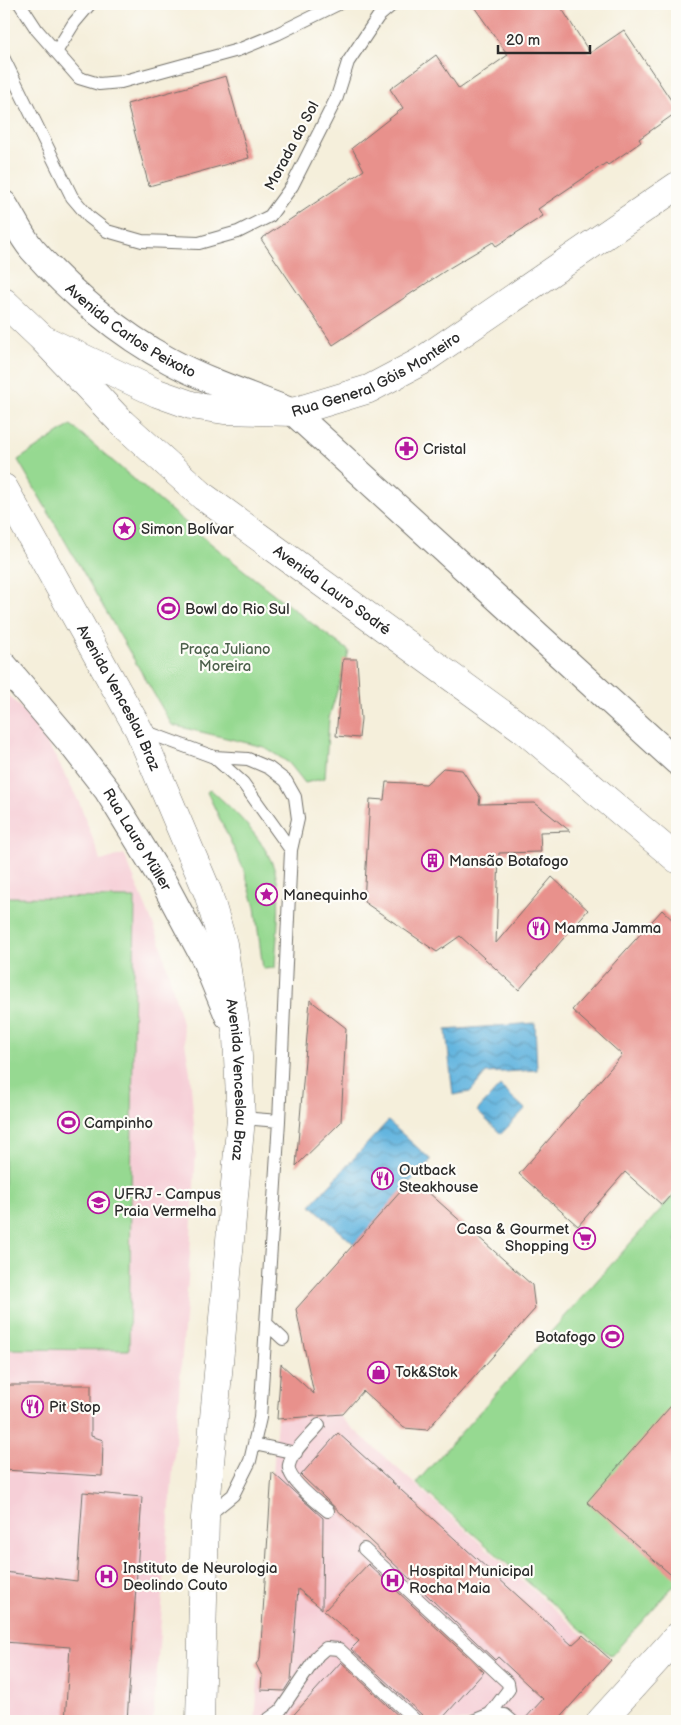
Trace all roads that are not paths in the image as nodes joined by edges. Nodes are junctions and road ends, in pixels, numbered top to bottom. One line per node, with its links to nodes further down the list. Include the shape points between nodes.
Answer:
1 (20, 4): 5 (lane)
2 (90, 4): 5 (lane)
3 (338, 4): 5 (lane, via 238,50 121,82 99,84 80,78)
4 (393, 4): 6 (lane, Morada do Sol, via 378,17 348,62 337,97 292,186 270,216 238,232 199,244 142,241 107,231 89,217 72,197)
5 (56, 52)
6 (4, 58)
7 (677, 186): 11 (main road, Rua General Góis Monteiro, via 420,362 369,389)
8 (4, 204): 11 (street, Avenida Carlos Peixoto, via 31,248 81,297 118,327 169,361 228,388)
9 (4, 302): 10 (main road, Avenida Lauro Sodré)
10 (42, 338): 11 (main road, Rua General Góis Monteiro, via 158,393 191,405 224,410); 18 (main road, Avenida Lauro Sodré, via 122,423 204,497 523,729)
11 (293, 412): 16 (street)
12 (4, 488): 14 (main road, Avenida Venceslau Braz)
13 (4, 664): 19 (street, Rua Lauro Müller, via 107,790 164,883 200,950)
14 (139, 730): 15 (lane); 19 (main road, Avenida Venceslau Braz, via 208,893 223,944)
15 (214, 757): 17 (lane, via 243,784); 17 (lane, via 248,759 269,768 286,781 295,797 298,819)
16 (677, 762)
17 (291, 850): 21 (lane)
18 (677, 859)
19 (237, 1037): 20 (main road, Avenida Venceslau Braz)
20 (241, 1118): 21 (lane); 28 (main road, Avenida Venceslau Braz)
21 (278, 1121): 22 (lane)
22 (266, 1324): 23 (lane); 25 (lane, via 260,1418)
23 (283, 1339)
24 (319, 1425): 26 (lane)
25 (254, 1444): 26 (lane); 28 (lane, via 250,1461 233,1495)
26 (296, 1453): 27 (lane, via 288,1466 289,1473)
27 (328, 1511)
28 (205, 1518): 32 (main road, Avenida Venceslau Braz)
29 (364, 1549): 31 (lane, via 508,1683 509,1689)
30 (677, 1637): 37 (main road)
31 (490, 1714): 35 (lane); 36 (lane, via 505,1715)
32 (200, 1721)
33 (266, 1721): 34 (lane, via 280,1711 326,1648 339,1649)
34 (416, 1721)
35 (473, 1721)
36 (512, 1721)
37 (602, 1721)

